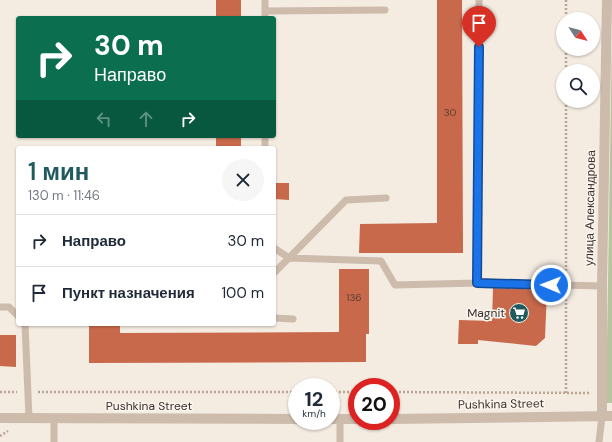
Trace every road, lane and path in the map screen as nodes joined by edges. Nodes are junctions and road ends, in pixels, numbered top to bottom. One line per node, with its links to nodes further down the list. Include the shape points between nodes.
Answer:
1 (265, 0): 7 (lane)
2 (479, 0): 13 (lane)
3 (566, 0): 6 (path)
4 (607, 0): 15 (street, улица Александрова)
5 (384, 10): 7 (lane)
6 (566, 12)
7 (265, 14)
8 (566, 108): 14 (path)
9 (386, 198): 11 (lane, via 346,200)
10 (276, 249): 11 (lane)
11 (288, 258): 12 (lane); 13 (lane, via 381,262 395,284)
12 (276, 271)
13 (477, 283): 14 (lane)
14 (566, 285): 15 (lane); 24 (path, via 566,393)
15 (602, 286): 25 (street, улица Александрова)
16 (0, 307): 17 (lane, via 9,306)
17 (16, 314)
18 (276, 318): 19 (lane)
19 (293, 319)
20 (25, 326): 22 (lane)
21 (0, 392): 22 (path)
22 (28, 392): 23 (path); 27 (lane)
23 (288, 392)
24 (400, 392)
25 (607, 416): 30 (street, Pushkina Street); 34 (lane)
26 (0, 418): 27 (street, Pushkina Street)
27 (29, 418): 28 (street, Pushkina Street)
28 (54, 419): 29 (street, Pushkina Street); 32 (lane)
29 (288, 419)
30 (400, 419)
31 (337, 430): 33 (lane)
32 (54, 442)
33 (340, 442)
34 (599, 442)

